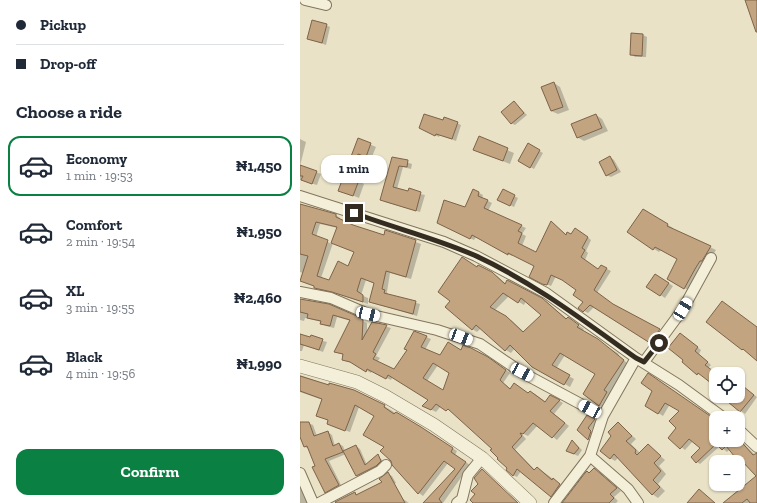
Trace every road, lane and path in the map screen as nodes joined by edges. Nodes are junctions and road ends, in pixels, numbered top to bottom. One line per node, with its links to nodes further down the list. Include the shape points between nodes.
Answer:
1 (305, 0): 2 (street)
2 (326, 5)
3 (300, 196): 6 (street, via 444,242 476,256 546,293)
4 (711, 258): 6 (street, via 683,309)
5 (300, 292): 9 (street, via 331,298 368,314 437,330 480,344 522,372)
6 (640, 360): 8 (street); 9 (street)
7 (300, 366): 13 (street, via 357,382 385,396)
8 (714, 411)
9 (603, 416): 12 (street)
10 (745, 436): 11 (street)
11 (757, 447)
12 (590, 456): 16 (street, via 619,480); 21 (street)
13 (482, 458): 19 (street, via 468,476 462,499); 20 (street)
14 (386, 465): 18 (street, via 380,471)
15 (300, 473): 17 (street)
16 (631, 498): 22 (street)
17 (313, 503)
18 (319, 503)
19 (457, 503)
20 (530, 503)
21 (554, 503)
22 (638, 503)

